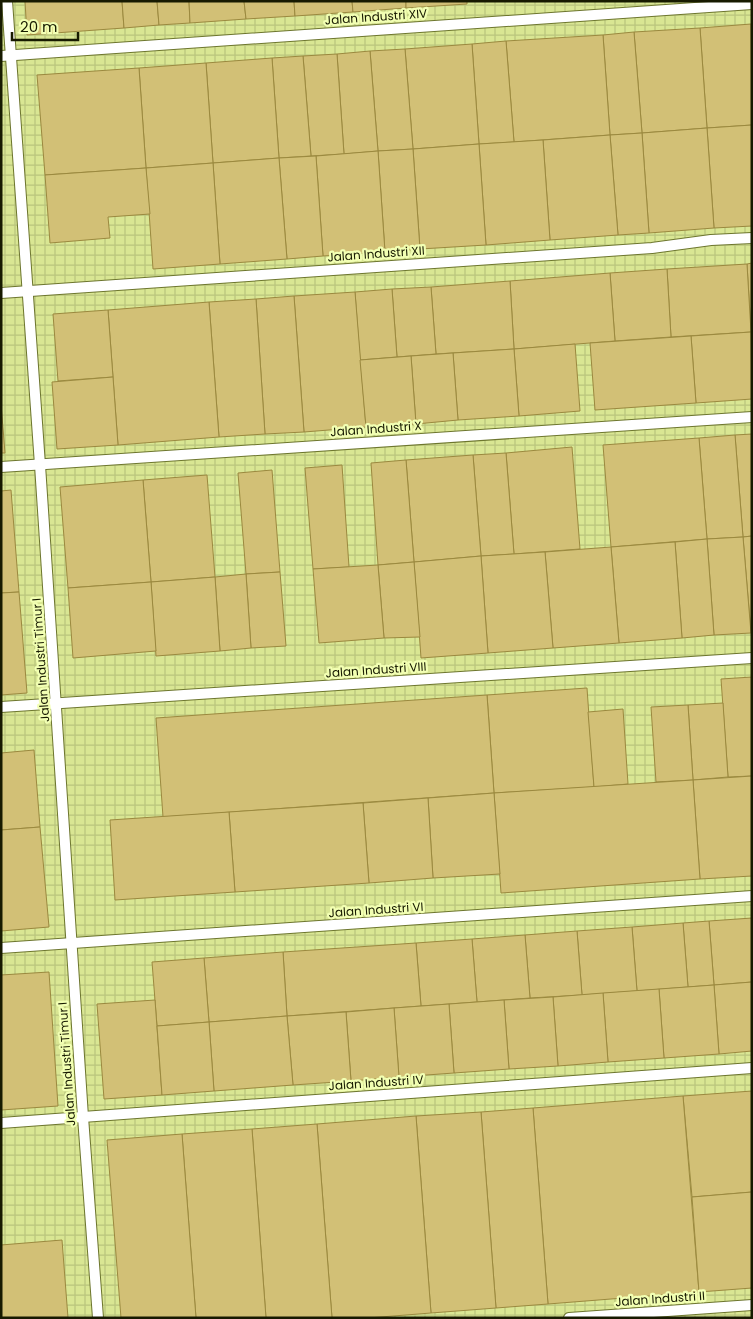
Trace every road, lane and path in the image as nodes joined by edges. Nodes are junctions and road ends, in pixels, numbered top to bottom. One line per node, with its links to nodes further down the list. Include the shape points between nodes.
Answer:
1 (7, 1): 3 (lane, Jalan Industri Timur I)
2 (752, 4): 3 (lane, Jalan Industri XIV)
3 (6, 56): 5 (lane, Jalan Industri Timur I)
4 (752, 238): 5 (lane, Jalan Industri XII, via 652,248)
5 (28, 291): 6 (lane, Jalan Industri XII); 8 (lane, Jalan Industri Timur I)
6 (1, 293)
7 (752, 416): 8 (lane, Jalan Industri X)
8 (40, 465): 9 (lane, Jalan Industri X); 11 (lane, Jalan Industri Timur I)
9 (1, 468)
10 (752, 658): 11 (lane, Jalan Industri VIII)
11 (57, 703): 12 (lane, Jalan Industri VIII); 14 (lane, Jalan Industri Timur I)
12 (1, 707)
13 (752, 896): 14 (lane, Jalan Industri VI)
14 (72, 943): 15 (lane, Jalan Industri VI); 17 (lane, Jalan Industri Timur I)
15 (1, 948)
16 (752, 1068): 17 (lane, Jalan Industri IV)
17 (83, 1117): 18 (lane, Jalan Industri IV); 20 (lane, Jalan Industri Timur I)
18 (1, 1123)
19 (752, 1305): 21 (lane, Jalan Industri II)
20 (98, 1318)
21 (569, 1318)

